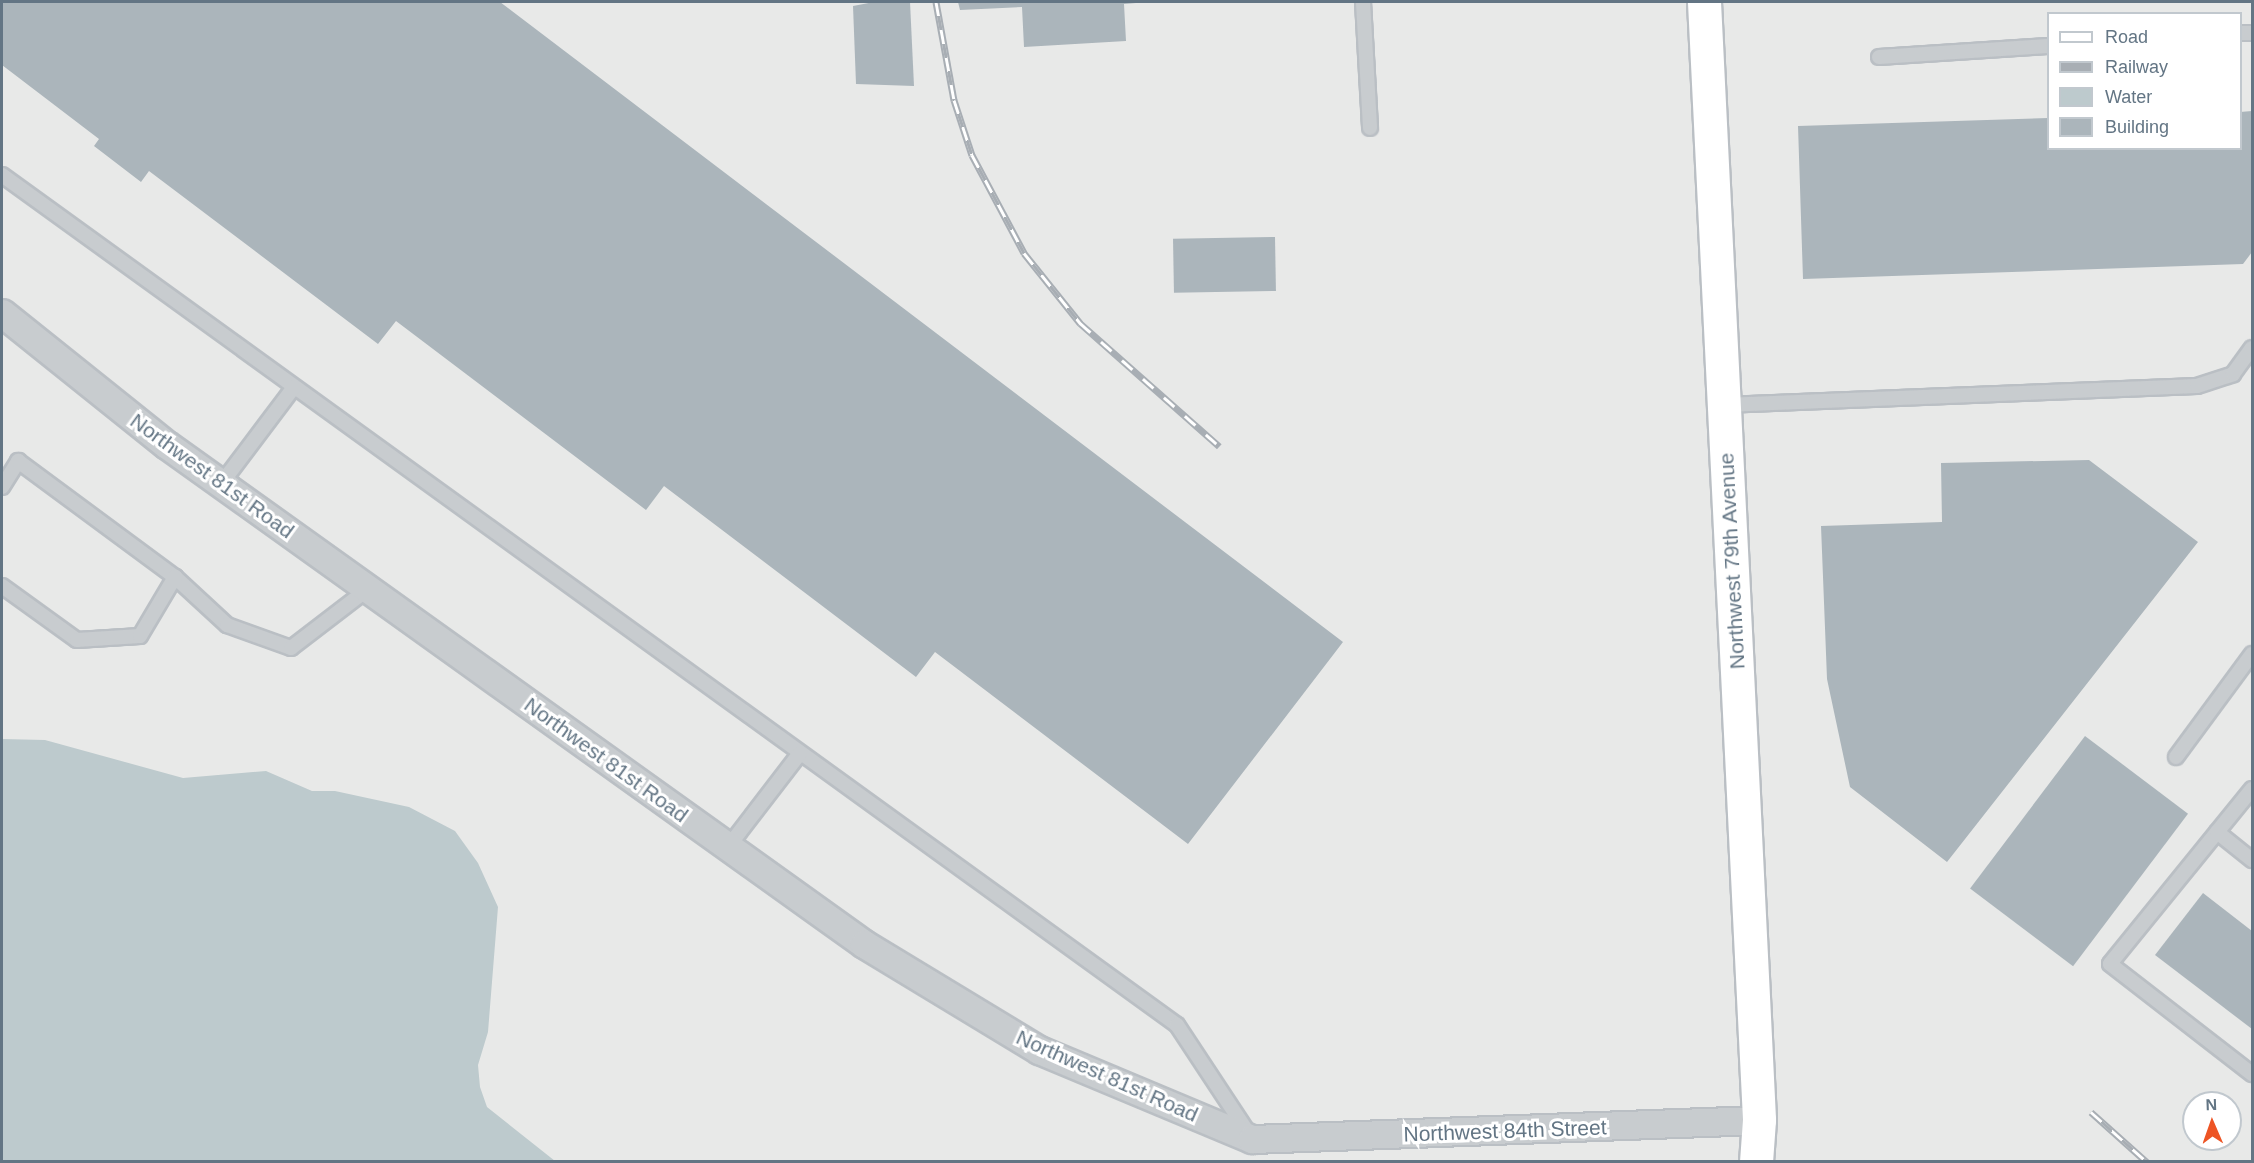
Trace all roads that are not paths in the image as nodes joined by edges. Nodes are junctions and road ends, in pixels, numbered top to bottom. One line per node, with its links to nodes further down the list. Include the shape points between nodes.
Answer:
1 (1363, 2): 5 (lane)
2 (1704, 2): 10 (main road, Northwest 79th Avenue)
3 (2047, 46): 4 (lane)
4 (1879, 57)
5 (1370, 128)
6 (2, 175): 9 (lane)
7 (2, 313): 12 (street, Northwest 81st Road)
8 (2253, 348): 10 (lane, via 2233,374 2197,386)
9 (294, 387): 12 (lane); 17 (lane)
10 (1724, 405): 24 (main road, Northwest 79th Avenue)
11 (4, 479): 13 (lane, via 18,461)
12 (221, 484): 15 (street, Northwest 81st Road)
13 (175, 577): 14 (lane, via 140,636 76,640); 15 (lane, via 227,625 291,648)
14 (2, 586)
15 (368, 589): 21 (street, Northwest 81st Road)
16 (2253, 654): 18 (lane)
17 (800, 753): 21 (lane); 25 (lane, via 1177,1025)
18 (2176, 758)
19 (2253, 789): 20 (lane)
20 (2217, 832): 22 (lane); 23 (lane, via 2110,964)
21 (728, 847): 25 (street, Northwest 81st Road, via 864,944 1039,1050)
22 (2253, 860)
23 (2253, 1074)
24 (1759, 1120): 25 (street, Northwest 84th Street); 26 (main road, Northwest 79th Avenue)
25 (1252, 1139)
26 (1756, 1161)

